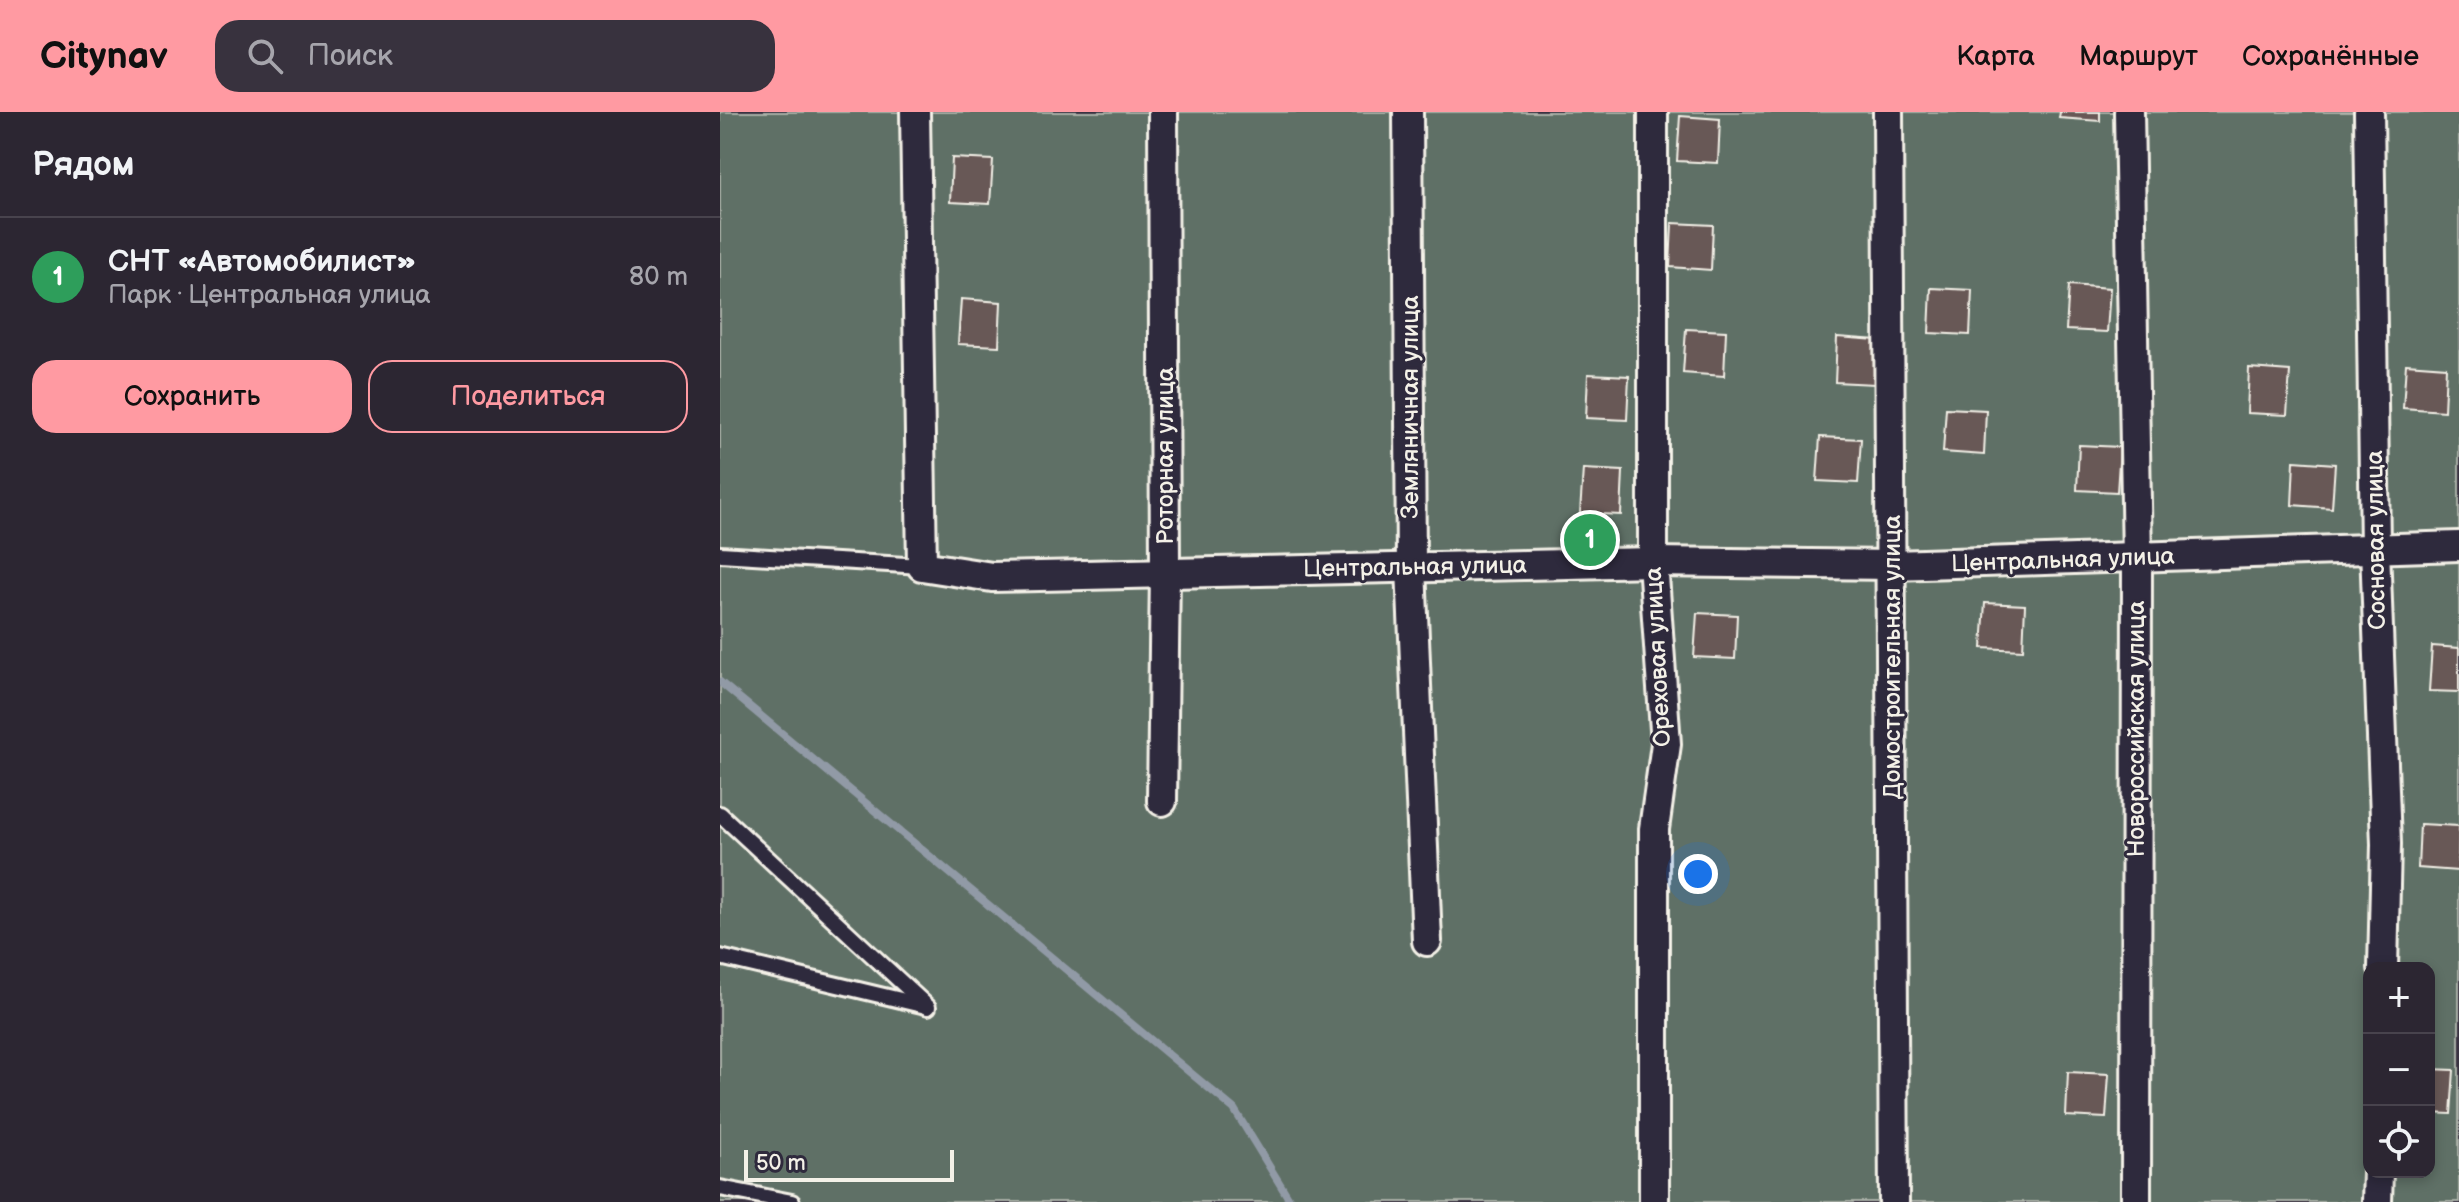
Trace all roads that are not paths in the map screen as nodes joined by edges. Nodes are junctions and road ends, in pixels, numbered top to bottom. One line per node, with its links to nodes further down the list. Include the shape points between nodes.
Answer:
1 (915, 112): 14 (street)
2 (1163, 112): 16 (street, Роторная улица)
3 (1408, 112): 15 (street, Земляничная улица)
4 (1653, 112): 12 (street, Ореховая улица)
5 (1888, 112): 13 (street, Домостроительная улица)
6 (2129, 112): 11 (street, Новороссийская улица)
7 (2369, 112): 9 (street, Сосновая улица)
8 (2459, 546): 9 (street, Центральная улица)
9 (2375, 548): 11 (street, Центральная улица); 21 (street, Сосновая улица, via 2386,844)
10 (720, 554): 14 (lane)
11 (2137, 559): 13 (street, Центральная улица); 27 (street, Новороссийская улица)
12 (1653, 562): 13 (street, Центральная улица); 15 (street, Центральная улица); 25 (street, Ореховая улица, via 1666,744 1654,829)
13 (1893, 565): 26 (street, Домостроительная улица)
14 (922, 566): 16 (street, Центральная улица, via 992,577)
15 (1411, 568): 16 (street, Центральная улица); 19 (street, Земляничная улица)
16 (1165, 571): 17 (street, Роторная улица)
17 (1162, 801)
18 (720, 814): 20 (lane, via 928,1007)
19 (1427, 941)
20 (720, 957)
21 (2383, 962)
22 (2378, 1178): 28 (street)
23 (720, 1188): 24 (lane)
24 (792, 1202)
25 (1654, 1202)
26 (1894, 1202)
27 (2136, 1202)
28 (2377, 1202)

